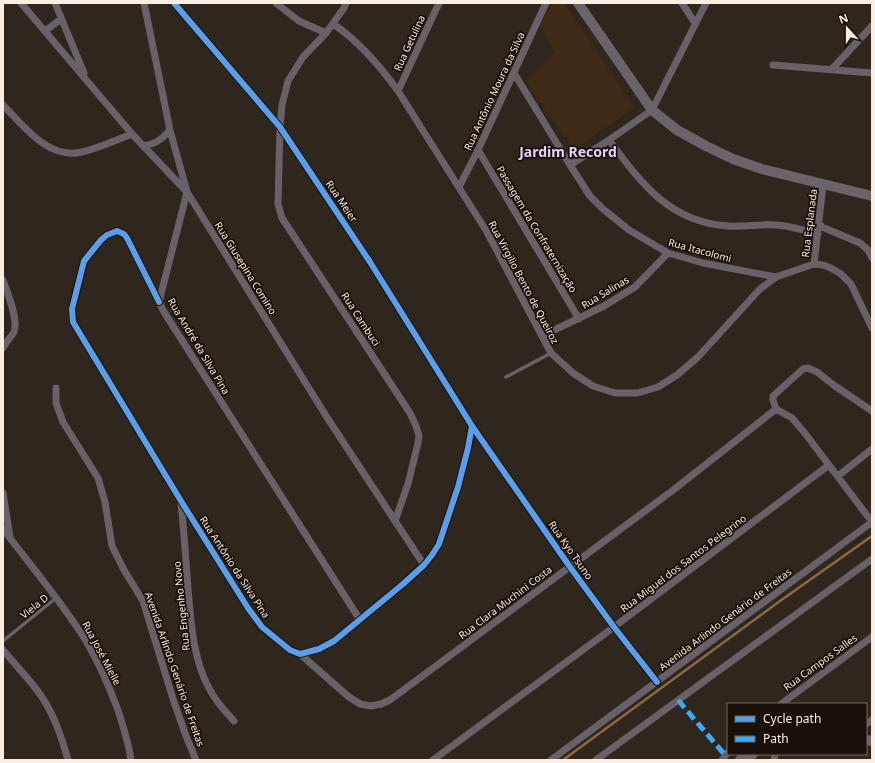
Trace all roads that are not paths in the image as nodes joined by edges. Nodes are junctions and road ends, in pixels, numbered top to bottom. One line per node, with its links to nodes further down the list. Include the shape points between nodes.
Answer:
1 (21, 3): 16 (street, Rua Giusepina Comino)
2 (54, 3): 12 (street)
3 (144, 3): 27 (street, Rua André da Silva Pina)
4 (174, 3): 26 (street, Rua Meier)
5 (276, 3): 17 (street, via 299,21)
6 (346, 3): 14 (street, Rua Cambuci)
7 (439, 3): 23 (street, Rua Getulina)
8 (546, 3): 20 (street, Rua Antônio Moura da Silva)
9 (578, 3): 25 (main road)
10 (682, 3): 13 (street)
11 (706, 3): 13 (street)
12 (61, 19): 16 (street); 22 (street)
13 (695, 23): 25 (street)
14 (333, 24): 17 (street, Rua Cambuci); 23 (street, Rua Virgilio Bento de Queiroz, via 351,37 386,74)
15 (872, 26): 19 (street)
16 (45, 31): 22 (street, Rua Giusepina Comino)
17 (326, 33): 26 (street, Rua Cambuci, via 303,57 288,81)
18 (773, 65): 19 (street)
19 (832, 69): 21 (street)
20 (514, 73): 31 (street, Rua Antônio Moura da Silva); 32 (street, Rua Itacolomi)
21 (872, 73)
22 (88, 80): 28 (street, Rua Giusepina Comino)
23 (398, 91): 34 (street, Rua Virgilio Bento de Queiroz)
24 (3, 105): 28 (street, via 39,141 52,149 69,154 82,152)
25 (652, 110): 29 (street); 33 (main road, via 690,138 733,159)
26 (280, 127): 54 (street, Rua Meier, via 370,262); 60 (street, Rua Cambuci, via 278,204 282,218 410,413 419,436)
27 (170, 130): 30 (street, via 154,144); 35 (street, Rua André da Silva Pina)
28 (132, 134): 30 (street, Rua Giusepina Comino)
29 (609, 140): 32 (street); 38 (street, via 652,192 672,209 685,215 712,224 776,225)
30 (144, 146): 35 (street, Rua Giusepina Comino)
31 (478, 150): 34 (street, Rua Antônio Moura da Silva); 45 (street, Passagem da Confraternização)
32 (570, 165): 39 (street, Rua Itacolomi, via 590,196 603,208 629,230)
33 (823, 185): 36 (main road); 37 (street, Rua Esplanada)
34 (459, 187): 47 (street, Rua Virgilio Bento de Queiroz, via 487,232)
35 (187, 192): 44 (street, Rua André da Silva Pina); 60 (street, Rua Giusepina Comino, via 328,419)
36 (872, 196)
37 (820, 223): 38 (street, Rua Esplanada); 40 (street, via 822,227 860,243)
38 (818, 234): 41 (street, Rua Esplanada)
39 (668, 253): 42 (street, Rua Itacolomi); 45 (street, Rua Salinas, via 635,287)
40 (872, 258)
41 (814, 264): 42 (street, Rua Virgilio Bento de Queiroz); 46 (street, via 830,268 851,284)
42 (776, 277): 49 (street, Rua Virgilio Bento de Queiroz, via 759,290 698,357 658,387 638,393 615,393 592,386 572,373)
43 (3, 280): 48 (street, via 13,312 14,330)
44 (159, 302): 59 (street, Rua Antônio da Silva Pina, via 130,242 124,234 117,231 101,240 84,261 72,309 73,322); 68 (street, Rua André da Silva Pina)
45 (579, 319): 47 (street, Rua Salinas)
46 (872, 328)
47 (542, 336): 49 (street, Rua Virgilio Bento de Queiroz)
48 (3, 348)
49 (551, 353): 50 (lane)
50 (506, 377)
51 (56, 388): 80 (street, Avenida Arlindo Genário de Freitas, via 56,403 63,422 98,478 105,502 112,546 143,601 174,702)
52 (776, 409): 53 (street, via 773,396 808,368); 56 (street, via 792,418); 66 (street, Rua Clara Muchini Costa)
53 (872, 411)
54 (472, 426): 65 (street, via 458,487 439,544); 66 (street, Rua Kyo Tsuno)
55 (872, 449): 57 (street)
56 (829, 465): 57 (street); 69 (street, Rua Miguel dos Santos Pelegrino)
57 (838, 476): 61 (street)
58 (3, 493): 63 (street)
59 (181, 501): 73 (street, Rua Antônio da Silva Pina, via 262,627 290,650); 76 (street, Rua Engenho Novo, via 192,631 197,657 210,690)
60 (396, 521): 65 (street, Rua Giusepina Comino)
61 (872, 522): 74 (street, Avenida Arlindo Genário de Freitas)
62 (3, 529): 63 (street, Rua José Mielle)
63 (10, 538): 67 (street, Rua José Mielle)
64 (872, 559): 83 (street)
65 (424, 565): 68 (street)
66 (570, 567): 69 (street, Rua Kyo Tsuno); 73 (street, Rua Clara Muchini Costa, via 390,700 381,704 360,704)
67 (56, 598): 71 (lane, Viela D); 79 (street, Rua José Mielle, via 87,642 103,673 127,735)
68 (360, 620): 73 (street, via 334,641 319,649)
69 (614, 627): 74 (street, Rua Kyo Tsuno); 81 (street, Rua Miguel dos Santos Pelegrino)
70 (872, 637): 75 (street, Rua Campos Salles)
71 (3, 641)
72 (3, 650): 78 (street, via 45,703 57,726)
73 (300, 654)
74 (657, 682): 82 (street, Avenida Arlindo Genário de Freitas)
75 (782, 703)
76 (234, 721)
77 (751, 755): 84 (main road)
78 (68, 760)
79 (131, 760)
80 (196, 760)
81 (433, 760)
82 (551, 760)
83 (596, 760)
84 (740, 760)

